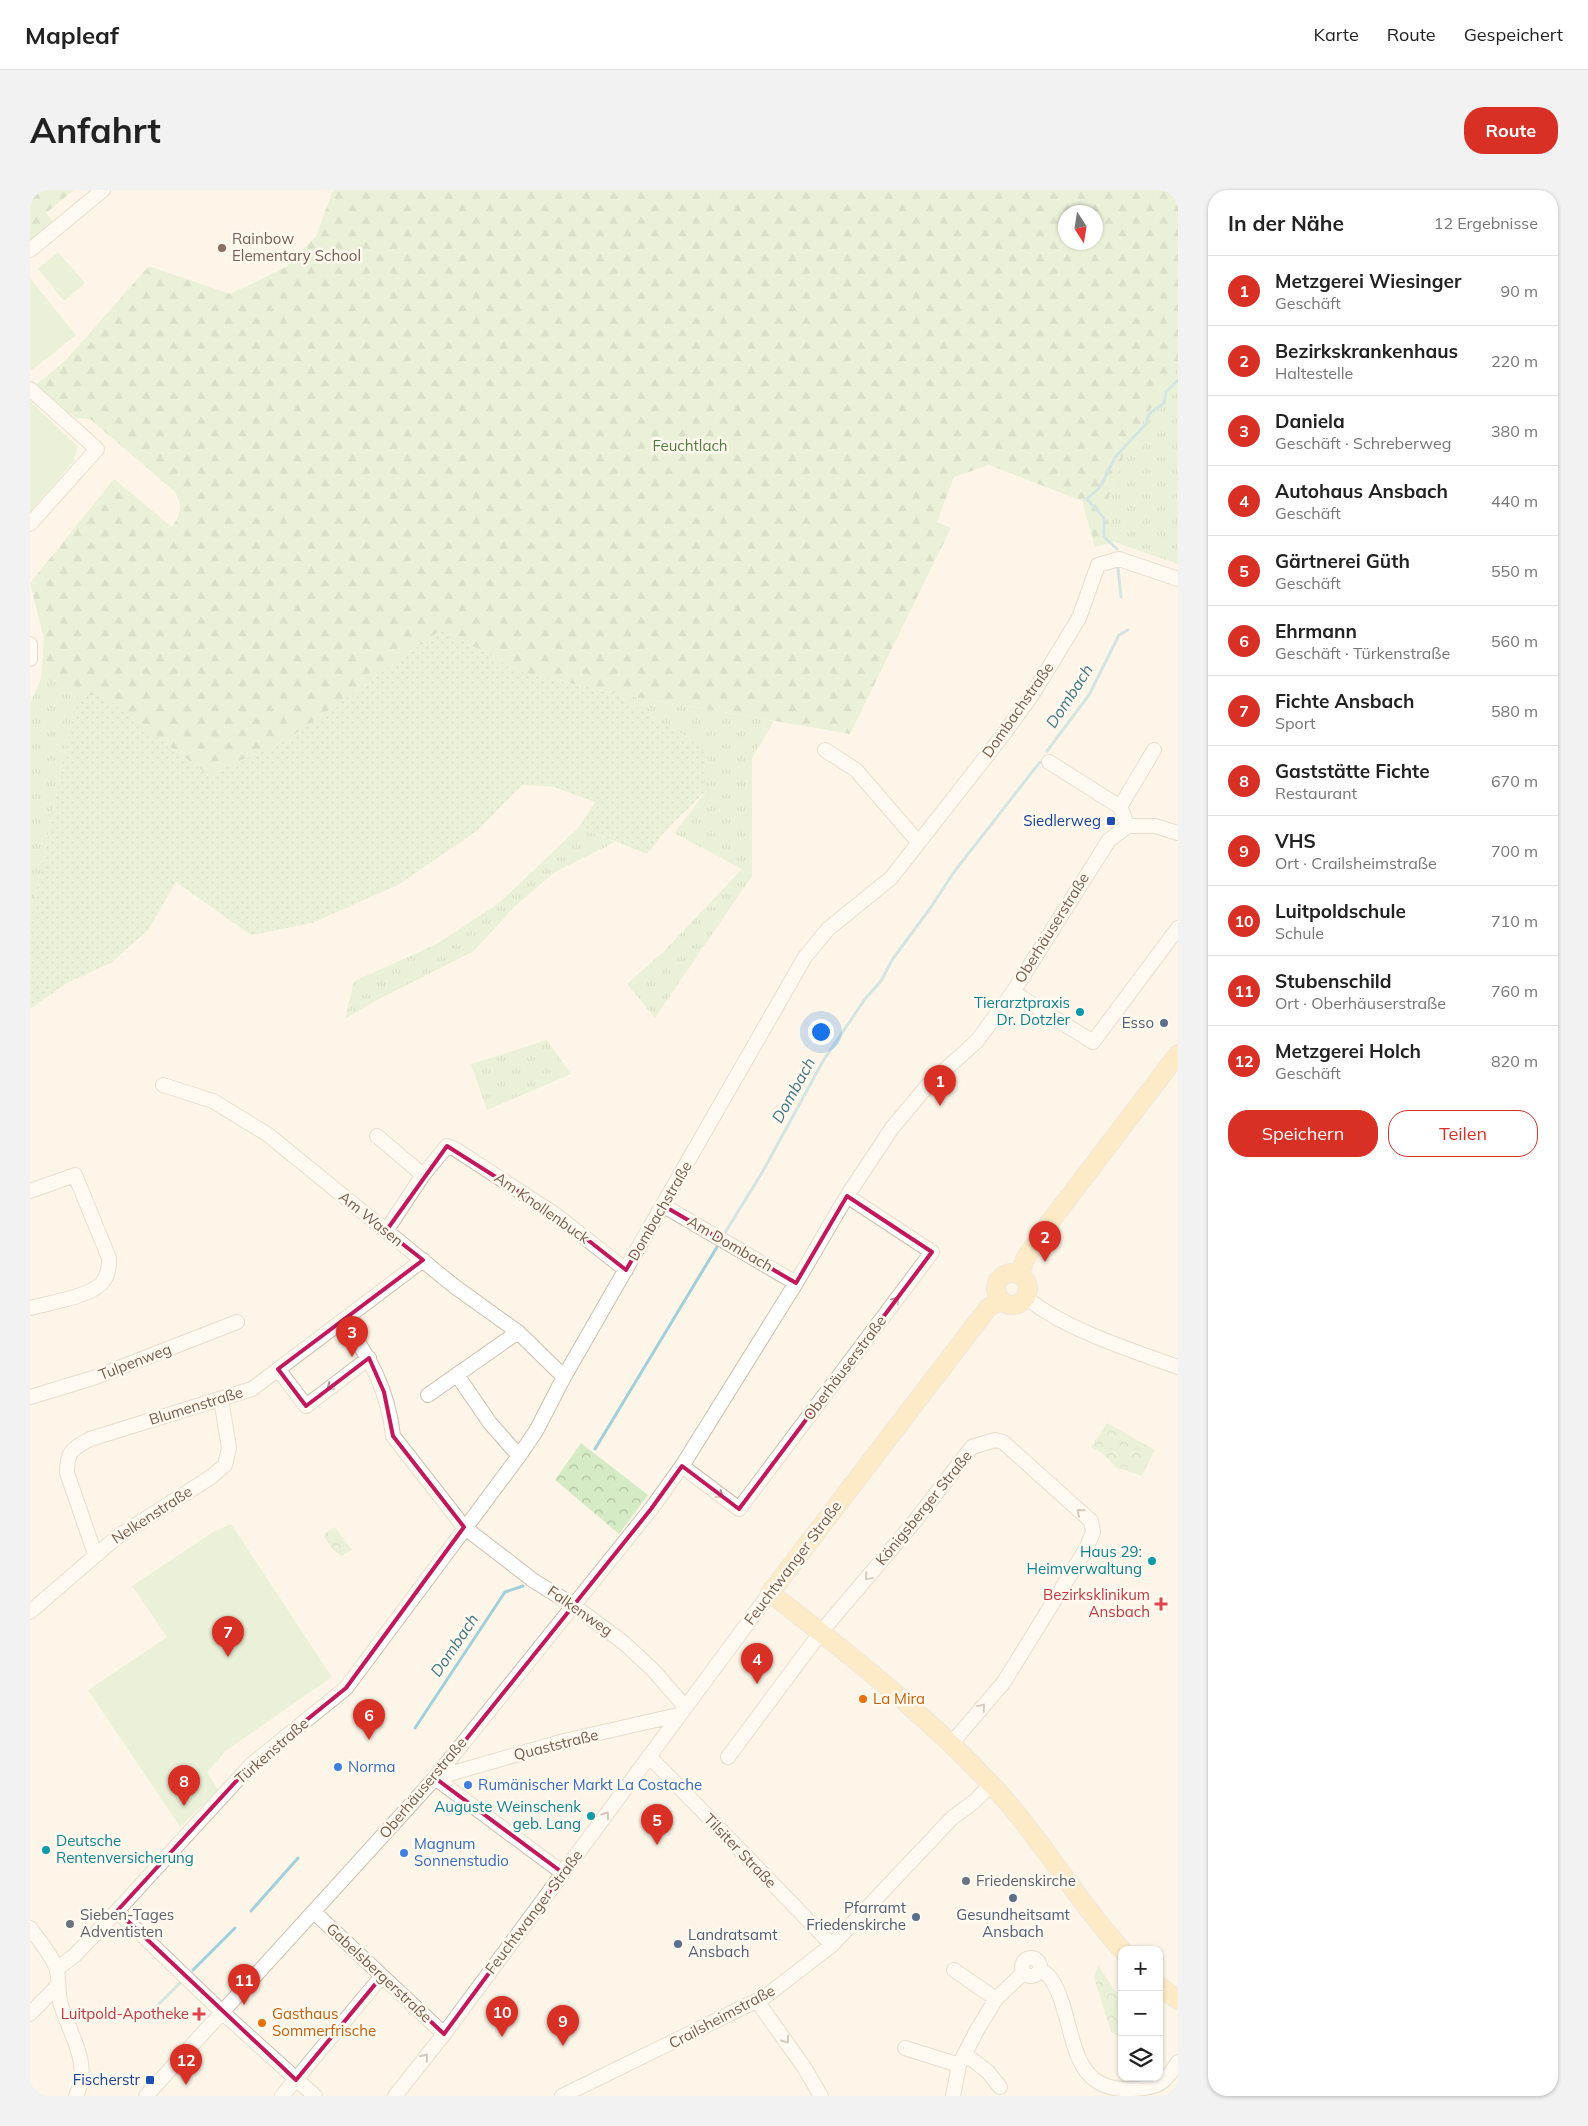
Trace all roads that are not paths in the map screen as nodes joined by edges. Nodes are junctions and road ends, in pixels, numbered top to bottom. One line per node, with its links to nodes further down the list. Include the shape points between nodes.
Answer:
1 (103, 190): 2 (street)
2 (30, 250)
3 (30, 389): 4 (street, via 97,449)
4 (30, 524)
5 (1178, 579): 14 (street, Dombachstraße, via 1119,559 1098,565 1079,618 1032,695)
6 (30, 644): 7 (street)
7 (30, 658)
8 (825, 750): 14 (street, via 856,770)
9 (1154, 750): 11 (street)
10 (1049, 762): 11 (street)
11 (1120, 807): 12 (street)
12 (1128, 826): 13 (street, via 1155,826); 16 (street, Oberhäuserstraße, via 1109,840)
13 (1178, 833)
14 (918, 842): 23 (street, Dombachstraße, via 891,878 828,929 805,957)
15 (1178, 928): 16 (street, via 1093,1042)
16 (1012, 992): 22 (street, Oberhäuserstraße, via 977,1041 928,1085 892,1128)
17 (1178, 1054): 27 (main road, via 1050,1222 1025,1258)
18 (163, 1085): 24 (street, Am Wasen, via 213,1101 267,1134)
19 (378, 1136): 20 (street)
20 (423, 1176): 24 (street); 26 (street, Am Knollenbuck, via 447,1146 455,1149 556,1215)
21 (30, 1191): 31 (street, via 76,1175 109,1258 109,1272 102,1283 89,1292)
22 (847, 1196): 28 (street, Oberhäuserstraße); 44 (street, Oberhäuserstraße, one-way to 22, via 739,1509 932,1252)
23 (664, 1206): 26 (street, Dombachstraße); 28 (street, Am Dombach)
24 (386, 1231): 25 (street, Am Wasen)
25 (423, 1260): 32 (street, Blumenstraße); 34 (street, Am Wasen)
26 (626, 1270): 39 (street, Dombachstraße)
27 (1020, 1274): 29 (main road, via 1028,1287); 30 (main road, via 1009,1273 1000,1279 996,1290)
28 (796, 1283): 44 (street, Oberhäuserstraße)
29 (1026, 1297): 30 (main road, via 1017,1304); 36 (street, via 1040,1309 1072,1325)
30 (1001, 1300): 48 (main road, Feuchtwanger Straße, via 988,1308)
31 (30, 1308)
32 (344, 1321): 35 (street, Falkenweg); 37 (street, Blumenstraße)
33 (237, 1322): 41 (street, Tulpenweg, via 93,1378)
34 (518, 1332): 38 (street); 39 (street, Am Wasen)
35 (369, 1358): 37 (street, one-way to 37, via 306,1406); 45 (street, Falkenweg, via 384,1392 393,1436)
36 (1178, 1367)
37 (278, 1369): 42 (street, Blumenstraße, via 252,1389)
38 (457, 1375): 40 (street); 43 (street, via 490,1423)
39 (564, 1377): 43 (street, Dombachstraße)
40 (428, 1395)
41 (30, 1397)
42 (221, 1399): 46 (street, Nelkenstraße, via 229,1448 225,1465); 46 (street, Blumenstraße, via 90,1439 74,1448 67,1459 67,1473)
43 (519, 1456): 45 (street, Dombachstraße)
44 (682, 1466): 49 (street, Oberhäuserstraße)
45 (464, 1527): 47 (street, Dombachstraße); 49 (street, Falkenweg, via 528,1576)
46 (95, 1554): 50 (street, Nelkenstraße)
47 (416, 1592): 59 (street, Türkenstraße, via 346,1688 251,1765)
48 (770, 1593): 51 (main road); 52 (street, Feuchtwanger Straße)
49 (573, 1605): 52 (street, Falkenweg, via 624,1643 654,1671); 56 (street, Oberhäuserstraße)
50 (30, 1612)
51 (822, 1632): 53 (main road); 53 (street, Königsberger Straße, one-way to 51, via 1004,1682 1086,1549 1093,1532 1091,1521 1003,1442 995,1440 972,1447); 55 (street, Königsberger Straße)
52 (681, 1711): 54 (street, Feuchtwanger Straße); 56 (street, Quaststraße)
53 (951, 1744): 57 (main road)
54 (648, 1756): 58 (street, Feuchtwanger Straße, one-way to 54); 62 (street, Tilsiter Straße)
55 (728, 1757)
56 (434, 1778): 58 (street); 60 (street, Oberhäuserstraße)
57 (991, 1784): 62 (street, Crailsheimstraße, via 952,1818); 63 (main road)
58 (563, 1873): 74 (street, Feuchtwanger Straße)
59 (117, 1911): 64 (street, Türkenstraße); 72 (street)
60 (314, 1912): 66 (street, Gabelsbergerstraße); 72 (street, Oberhäuserstraße)
61 (30, 1928): 64 (street)
62 (832, 1945): 71 (street, Crailsheimstraße)
63 (1118, 1946)
64 (57, 1969): 67 (street)
65 (954, 1970): 69 (street)
66 (382, 1976): 74 (street, Gabelsbergerstraße); 78 (street)
67 (57, 1986): 73 (street); 80 (street, via 60,2004 79,2048 82,2074)
68 (1163, 1989): 70 (main road)
69 (996, 1999): 76 (street); 77 (street, via 1024,1972 1033,1976 1040,1969 1051,1979 1063,2007 1074,2051 1088,2074 1103,2085 1123,2090 1145,2088 1166,2081)
70 (1178, 2000)
71 (757, 2001): 85 (street, Crailsheimstraße); 86 (street, one-way to 86, via 804,2066)
72 (222, 2012): 78 (street); 81 (street, Oberhäuserstraße)
73 (30, 2014)
74 (444, 2034): 84 (street, Feuchtwanger Straße, one-way to 74)
75 (905, 2048): 76 (street)
76 (962, 2059): 79 (street, via 988,2072); 87 (street)
77 (1178, 2062)
78 (296, 2080): 82 (street); 83 (street)
79 (1000, 2087)
80 (76, 2096)
81 (146, 2096)
82 (282, 2096)
83 (315, 2096)
84 (395, 2096)
85 (562, 2096)
86 (821, 2096)
87 (953, 2096)

